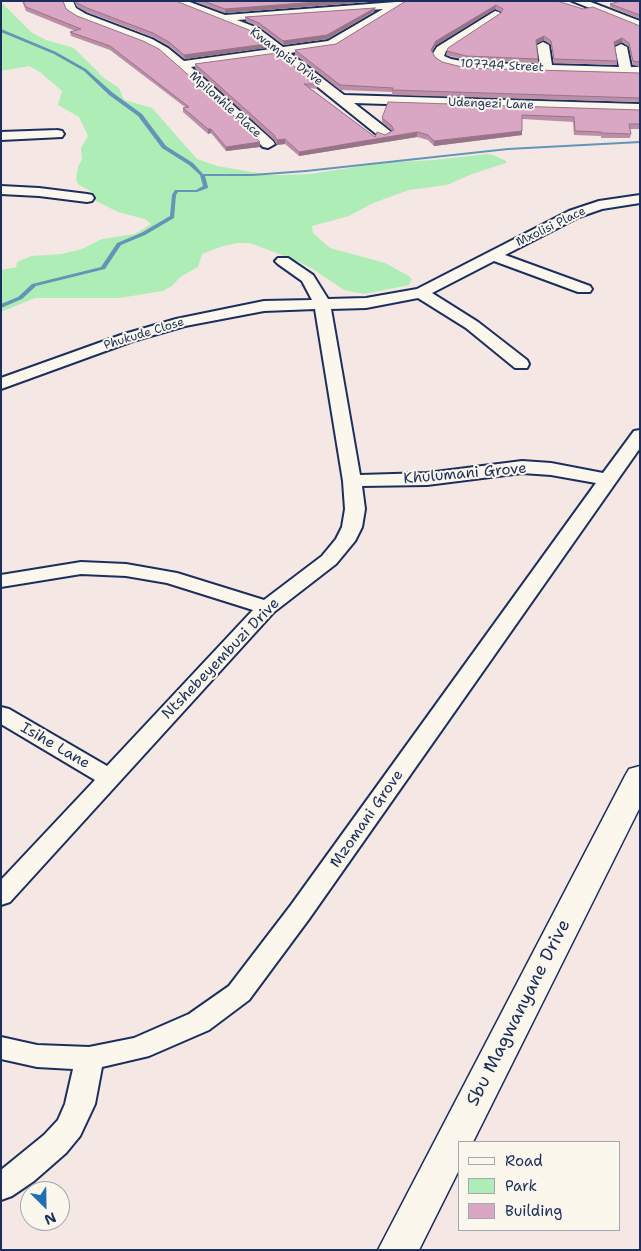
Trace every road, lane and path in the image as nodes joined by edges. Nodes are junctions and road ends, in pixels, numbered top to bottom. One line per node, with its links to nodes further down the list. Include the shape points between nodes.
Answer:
1 (67, 1): 11 (street, Mpilonhle Place, via 72,10 82,16 164,50)
2 (176, 1): 6 (street, Kwampisi Drive)
3 (581, 2): 7 (street)
4 (401, 3): 6 (street); 10 (street, Mpilonhle Place, via 331,44)
5 (495, 14): 12 (street, 107744 Street, via 441,49 440,58 466,66)
6 (223, 18): 10 (street, Kwampisi Drive, via 254,30)
7 (640, 25)
8 (543, 45): 12 (street)
9 (621, 47): 13 (street)
10 (283, 52): 11 (street, Mpilonhle Place); 15 (street, Kwampisi Drive)
11 (182, 66): 20 (street, Mpilonhle Place)
12 (547, 68): 13 (street, 107744 Street)
13 (626, 71): 14 (street, 107744 Street)
14 (640, 71)
15 (342, 99): 16 (street, Udengezi Lane); 18 (street, Kwampisi Drive)
16 (640, 108)
17 (56, 134): 19 (street)
18 (385, 134)
19 (1, 136)
20 (268, 144)
21 (1, 190): 22 (street)
22 (87, 198)
23 (640, 199): 24 (street, Mxolisi Place, via 599,205 574,214)
24 (493, 256): 26 (street, Mxolisi Place); 27 (street, Mxolisi Place)
25 (283, 261): 28 (street, Ntshebeyembuzi Drive, via 308,278)
26 (584, 289)
27 (421, 293): 28 (street, Mxolisi Place, via 366,303); 29 (street, via 472,326)
28 (322, 304): 30 (street, Phukude Close, via 241,309 156,328); 33 (street, Ntshebeyembuzi Drive)
29 (521, 364)
30 (1, 384)
31 (640, 435): 32 (street, Mzomani Grove)
32 (608, 480): 33 (street, Khulumani Grove, via 522,467 427,479); 41 (street, Mzomani Grove, via 240,993 199,1022 139,1048)
33 (352, 481): 35 (street, Ntshebeyembuzi Drive, via 355,509 346,541 329,560)
34 (1, 581): 35 (street, via 81,568 126,570 170,577)
35 (267, 608): 38 (street, Ntshebeyembuzi Drive)
36 (1, 714): 38 (street, Isihe Lane)
37 (640, 776): 43 (main road, Sbu Magwanyane Drive)
38 (110, 778): 39 (street, Ntshebeyembuzi Drive)
39 (1, 896)
40 (1, 1048): 41 (street, Mzomani Grove, via 38,1056)
41 (89, 1058): 42 (street, via 80,1104 70,1127 56,1144)
42 (1, 1187)
43 (398, 1250)

